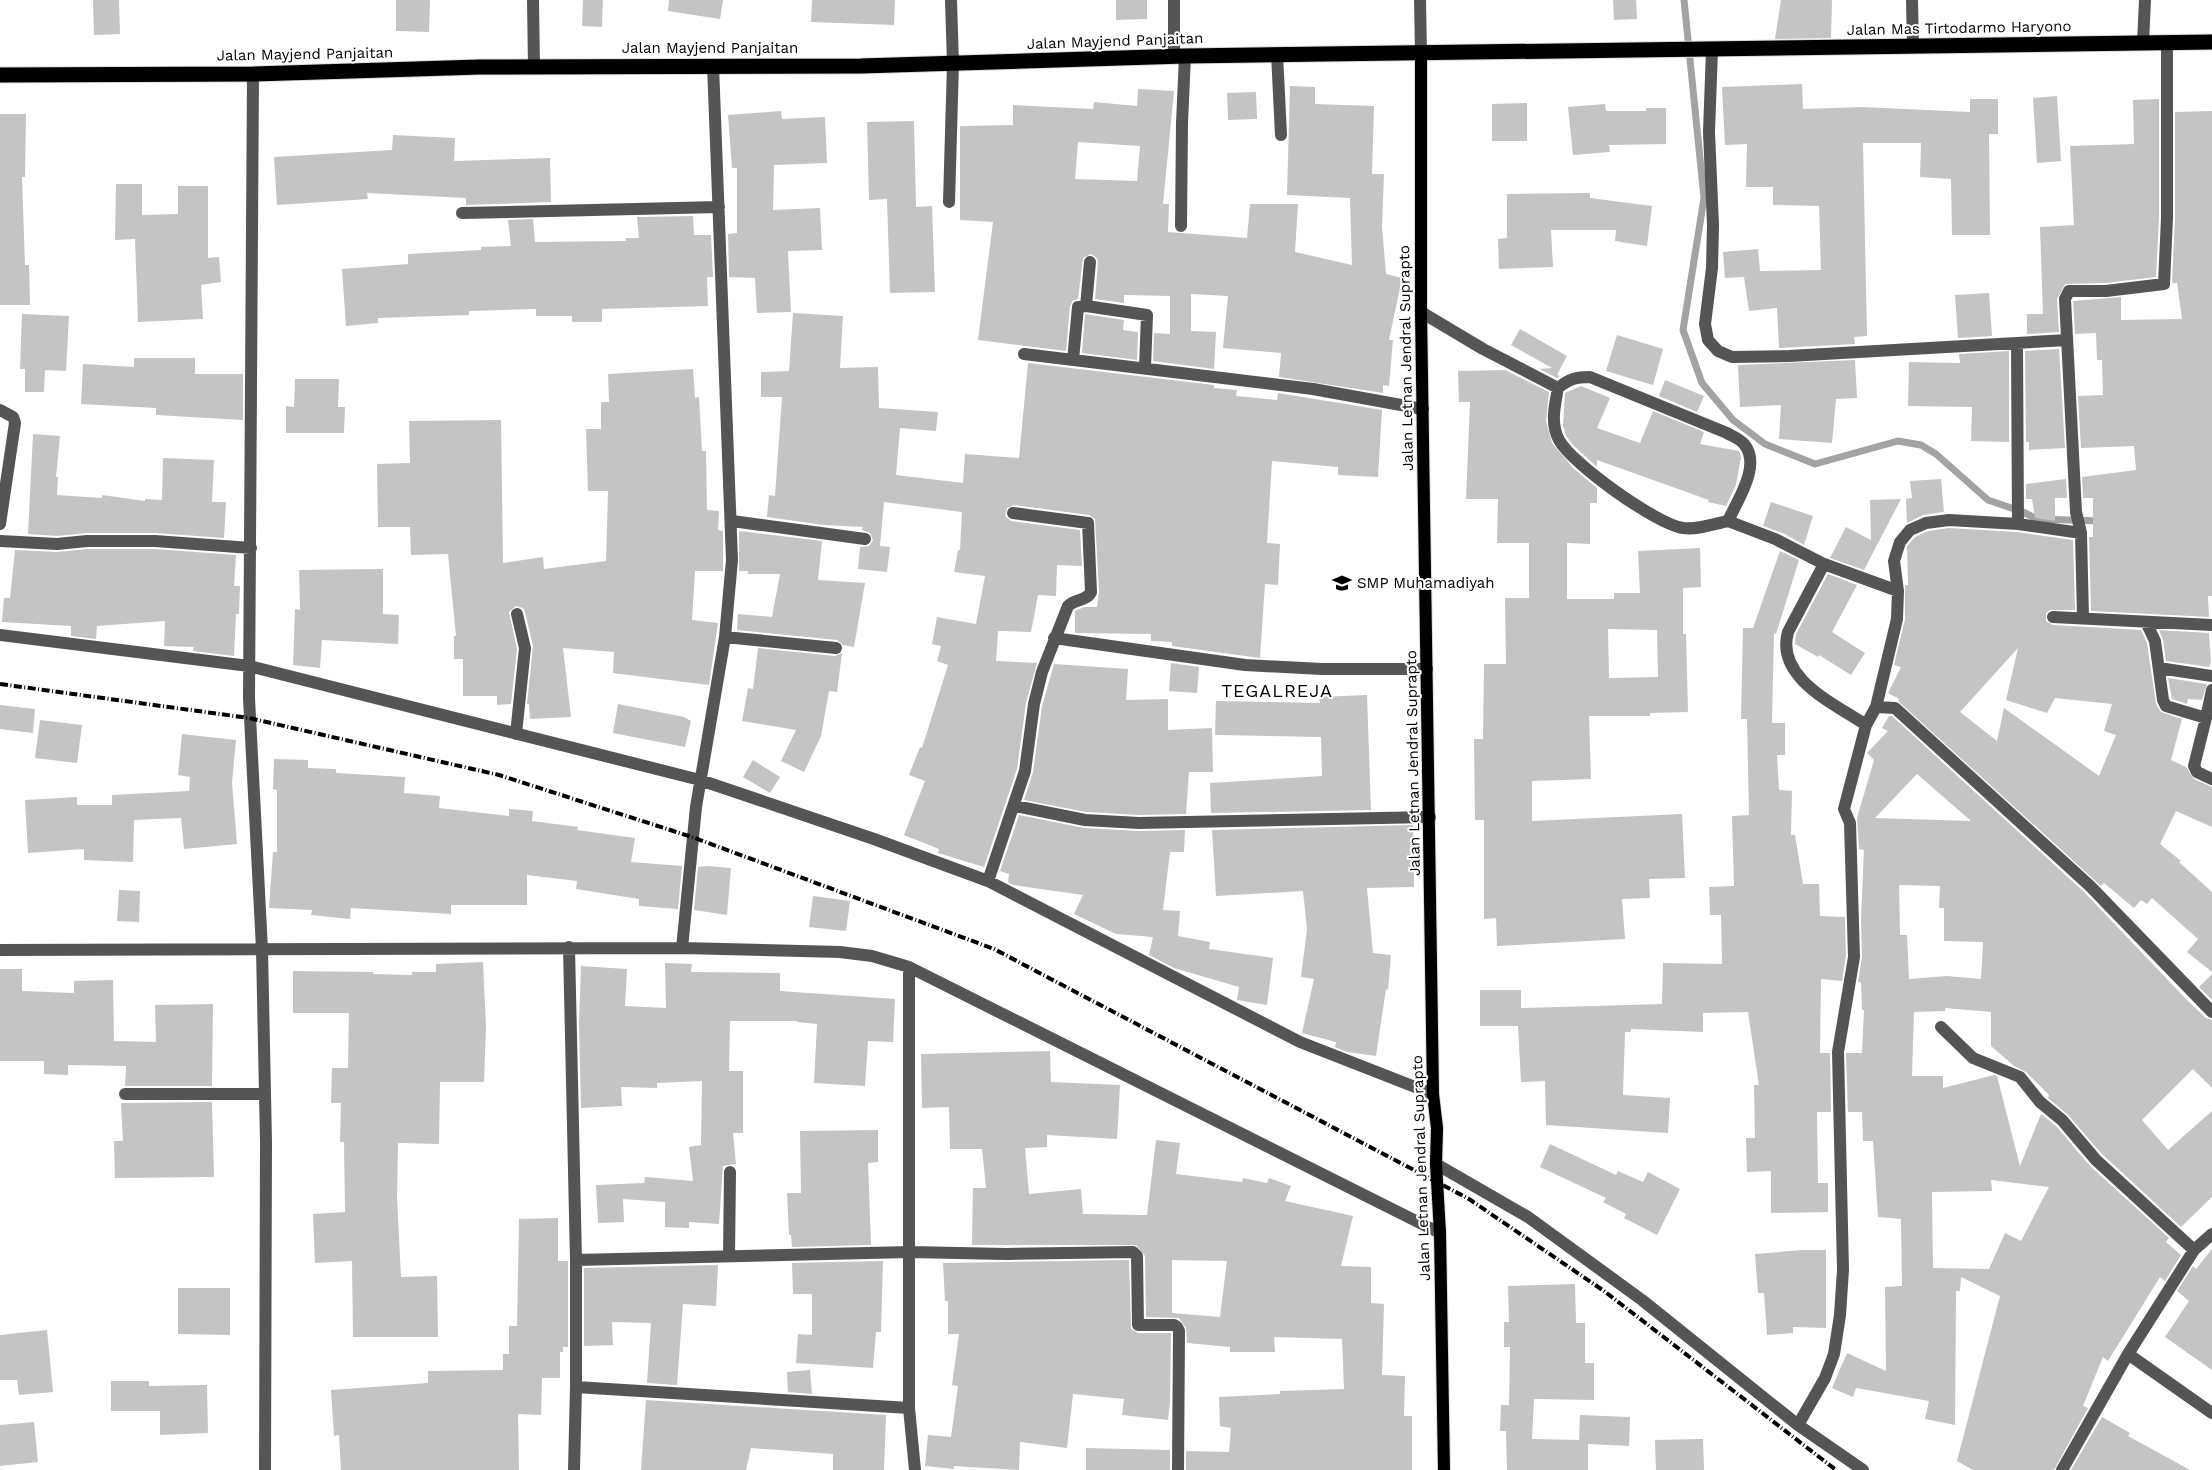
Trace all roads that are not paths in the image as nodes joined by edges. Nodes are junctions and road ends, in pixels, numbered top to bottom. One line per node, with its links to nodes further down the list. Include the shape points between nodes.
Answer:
1 (533, 0): 18 (street)
2 (951, 0): 16 (street)
3 (1174, 0): 15 (street)
4 (1420, 0): 14 (street)
5 (1912, 0): 10 (street)
6 (2145, 0): 8 (street)
7 (2212, 42): 9 (highway, Jalan Mas Tirtodarmo Haryono)
8 (2143, 43): 9 (highway, Jalan Mas Tirtodarmo Haryono); 10 (highway, Jalan Mas Tirtodarmo Haryono)
9 (2167, 43): 29 (street, via 2164,284 2106,291 2070,291 2064,299)
10 (1913, 46): 11 (highway, Jalan Mas Tirtodarmo Haryono)
11 (1709, 49): 12 (highway, Jalan Mas Tirtodarmo Haryono); 30 (street, via 1713,225 1706,324 1708,340 1718,351 1732,357 1789,356)
12 (1660, 50): 14 (highway, Jalan Mayjend Panjaitan)
13 (1277, 54): 14 (highway, Jalan Mayjend Panjaitan); 15 (highway, Jalan Mayjend Panjaitan); 21 (street)
14 (1421, 54): 28 (main road, Jalan Letnan Jendral Suprapto)
15 (1180, 56): 16 (highway, Jalan Mayjend Panjaitan); 25 (street)
16 (953, 64): 17 (highway, Jalan Mayjend Panjaitan); 22 (street)
17 (713, 65): 18 (highway, Jalan Mayjend Panjaitan); 23 (street)
18 (534, 67): 19 (highway, Jalan Mayjend Panjaitan)
19 (253, 74): 20 (highway, Jalan Mayjend Panjaitan); 46 (street)
20 (0, 75)
21 (1281, 135)
22 (949, 202)
23 (719, 207): 24 (street); 40 (street)
24 (462, 213)
25 (1182, 226)
26 (1090, 262): 27 (street)
27 (1086, 306): 32 (street, via 1078,307); 33 (street, via 1147,315)
28 (1421, 312): 34 (street); 35 (main road, Jalan Letnan Jendral Suprapto)
29 (2067, 340): 30 (street); 43 (street, via 2076,512)
30 (2017, 344): 39 (street)
31 (1024, 354): 32 (street)
32 (1073, 360): 33 (street)
33 (1145, 368): 35 (street, via 1313,389)
34 (1558, 388): 41 (street, via 1553,419 1559,440 1573,457 1642,510 1664,522 1682,528); 41 (street, via 1572,379 1590,378 1743,443 1750,457 1750,472)
35 (1423, 409): 60 (main road, Jalan Letnan Jendral Suprapto)
36 (0, 410): 37 (street, via 13,417 15,423)
37 (3, 471): 42 (street)
38 (1013, 513): 56 (street, via 1088,523 1092,592 1068,606)
39 (2018, 519): 43 (street); 48 (street, via 1949,520 1926,523 1910,530 1900,542 1894,561)
40 (732, 521): 44 (street); 55 (street, via 732,560)
41 (1725, 522): 47 (street, via 1775,539)
42 (0, 524)
43 (2080, 531): 51 (street)
44 (864, 539)
45 (0, 541): 46 (street, via 57,544 154,541)
46 (252, 548): 58 (street)
47 (1824, 564): 48 (street); 65 (street, via 1788,632 1786,653 1799,677)
48 (1898, 591): 63 (street, via 1897,619)
49 (517, 614): 66 (street, via 525,648)
50 (2053, 618): 51 (street)
51 (2083, 618): 52 (street)
52 (2146, 622): 53 (street); 59 (street, via 2155,641)
53 (2212, 625)
54 (0, 635): 58 (street)
55 (724, 637): 57 (street); 68 (street)
56 (1054, 638): 60 (street, via 1245,665); 69 (street, via 1034,704 1025,771)
57 (836, 648)
58 (249, 666): 66 (street); 74 (street)
59 (2159, 668): 61 (street); 64 (street, via 2162,700 2166,706)
60 (1427, 669): 70 (main road, Jalan Letnan Jendral Suprapto)
61 (2212, 676)
62 (2212, 690): 64 (street)
63 (1876, 707): 65 (street); 77 (street, via 1895,708 2090,886)
64 (2206, 718): 67 (street, via 2194,766 2197,772)
65 (1866, 726): 94 (street, via 1844,809 1850,824 1854,957 1838,1052 1843,1251 1840,1315 1834,1354 1825,1378)
66 (516, 734): 68 (street)
67 (2212, 779)
68 (700, 780): 71 (street); 73 (street)
69 (1015, 806): 70 (street, via 1085,820 1139,823); 71 (street)
70 (1430, 817): 81 (main road, Jalan Letnan Jendral Suprapto)
71 (988, 880): 81 (street, via 1300,1042)
72 (569, 948): 73 (street); 74 (street); 89 (street)
73 (682, 948): 76 (street, via 840,952 872,956)
74 (262, 949): 75 (street); 80 (street)
75 (0, 950)
76 (910, 967): 84 (street); 87 (street)
77 (2212, 1012)
78 (1941, 1027): 86 (street, via 1973,1058 2020,1077 2096,1160)
79 (125, 1094): 80 (street)
80 (264, 1094): 95 (street)
81 (1433, 1094): 82 (main road, Jalan Letnan Jendral Suprapto, via 1437,1128)
82 (1436, 1164): 84 (main road, Jalan Letnan Jendral Suprapto); 94 (street, via 1528,1217 1642,1300)
83 (730, 1172): 88 (street)
84 (1440, 1233): 99 (main road, Jalan Letnan Jendral Suprapto)
85 (2212, 1234): 86 (street)
86 (2194, 1250): 90 (street)
87 (910, 1252): 88 (street); 92 (street); 98 (street, via 1135,1253 1138,1325 1174,1325 1178,1331)
88 (729, 1256): 89 (street)
89 (576, 1260): 91 (street)
90 (2128, 1354): 93 (street); 101 (street)
91 (576, 1387): 92 (street); 96 (street)
92 (909, 1408): 97 (street)
93 (2212, 1413)
94 (1798, 1425): 100 (street)
95 (265, 1470)
96 (574, 1470)
97 (915, 1470)
98 (1178, 1470)
99 (1444, 1470)
100 (1863, 1470)
101 (2062, 1470)

